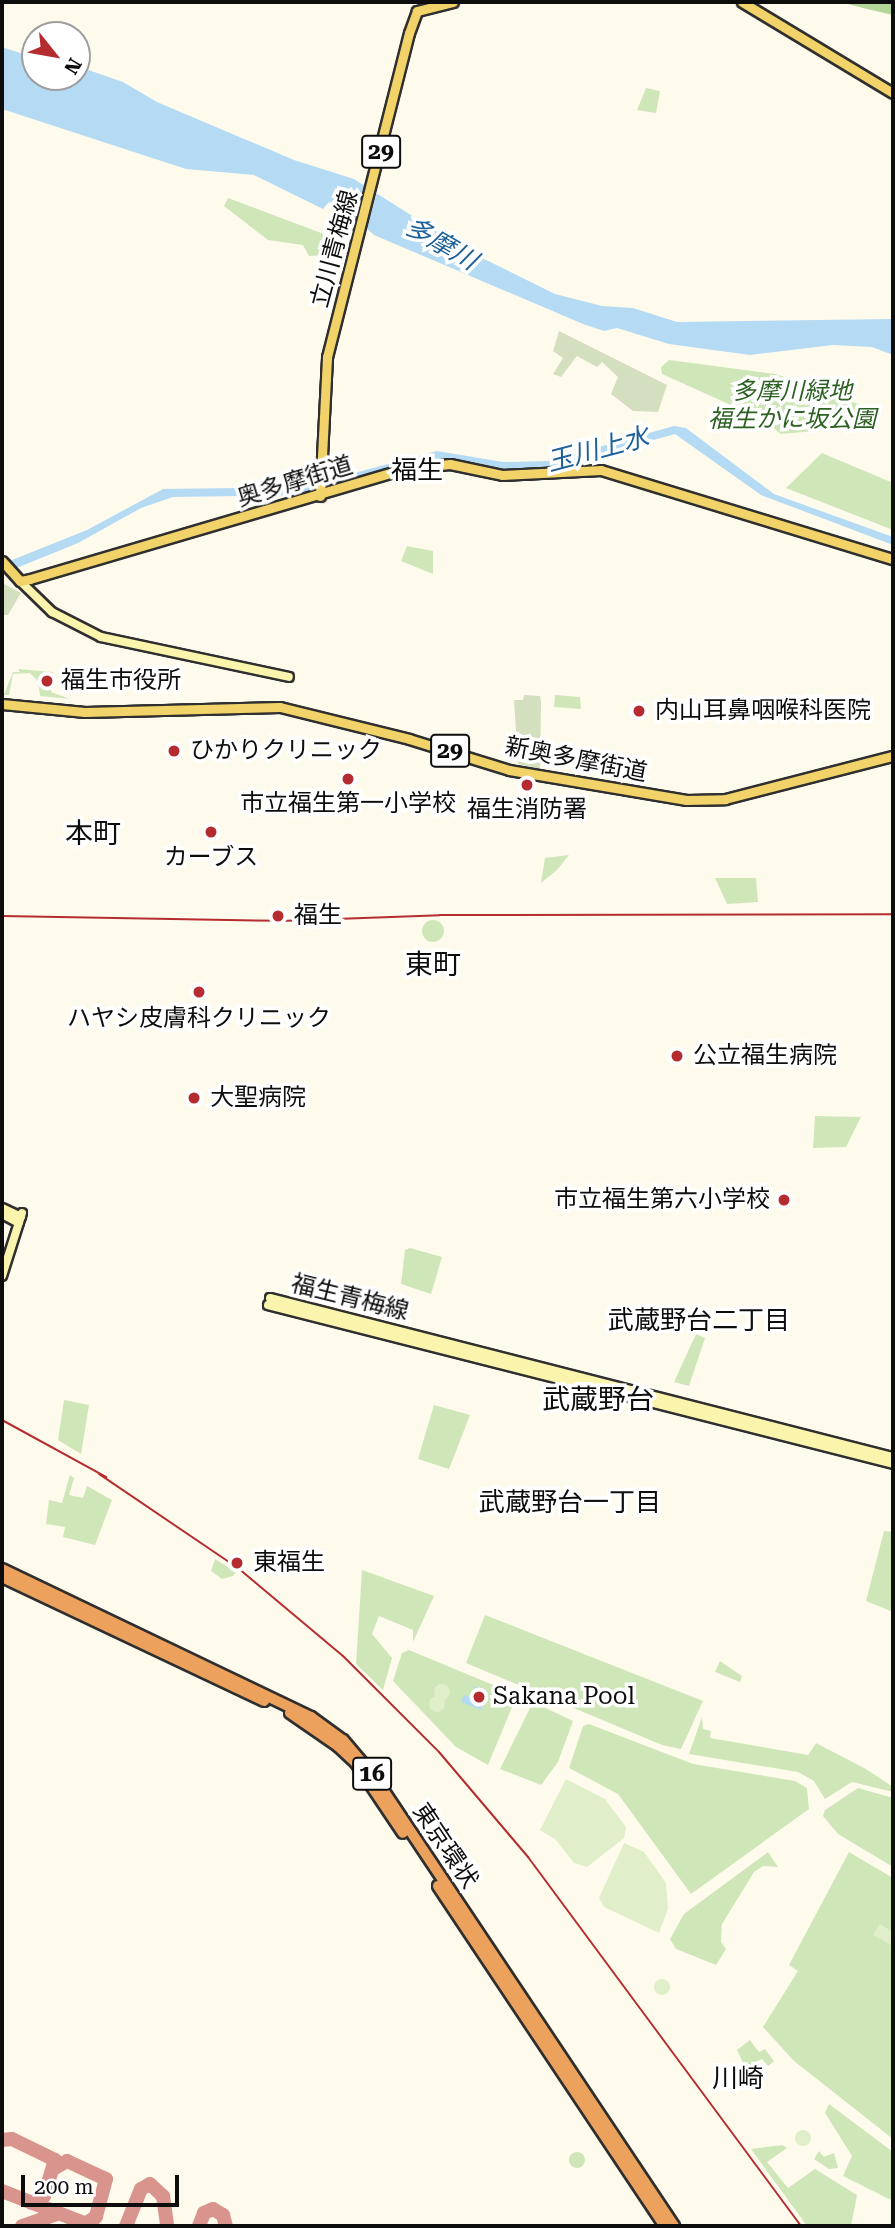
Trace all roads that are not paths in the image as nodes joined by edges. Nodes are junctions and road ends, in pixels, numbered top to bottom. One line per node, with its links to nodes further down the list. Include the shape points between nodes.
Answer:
1 (453, 2): 3 (main road, 立川青梅線 / 29)
2 (742, 2): 4 (main road)
3 (420, 6): 5 (main road, 立川青梅線 / 29, via 322,386)
4 (893, 93)
5 (320, 495): 6 (main road, 奥多摩街道, via 425,465 450,464 502,475 592,468); 8 (main road, 奥多摩街道)
6 (893, 559)
7 (2, 561): 8 (main road)
8 (20, 581): 9 (main road, via 52,612 101,637)
9 (289, 677)
10 (2, 704): 11 (main road, 新奥多摩街道 / 29, via 85,712 280,707 509,770 686,800 724,799)
11 (893, 756)
12 (2, 1208): 14 (main road)
13 (2, 1214): 14 (main road)
14 (21, 1217): 15 (main road)
15 (2, 1276)
16 (893, 1457): 17 (main road, 福生青梅線, via 269,1301)
17 (893, 1464)
18 (2, 1569): 21 (highway, 東京環状 / 16, via 299,1711 343,1740 374,1777)
19 (2, 1577): 20 (highway, 東京環状 / 16, via 286,1711 356,1763)
20 (665, 2226)
21 (674, 2226)

